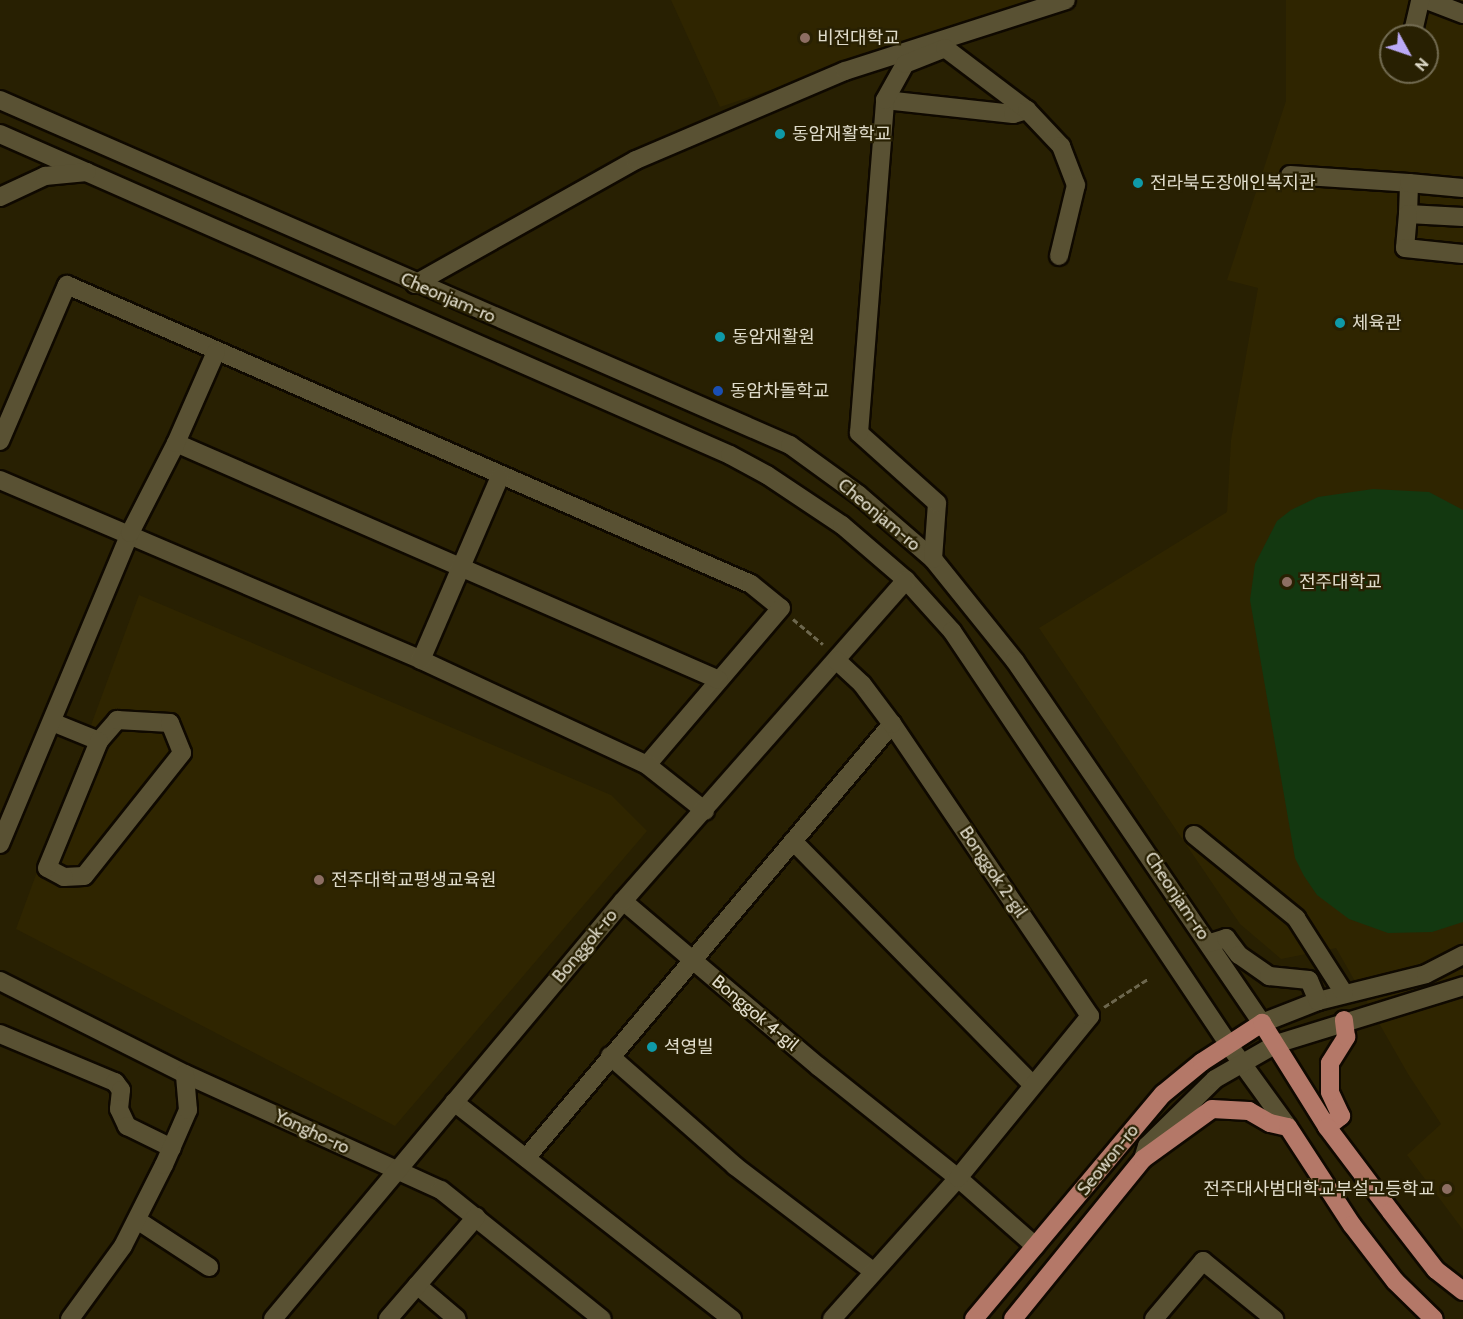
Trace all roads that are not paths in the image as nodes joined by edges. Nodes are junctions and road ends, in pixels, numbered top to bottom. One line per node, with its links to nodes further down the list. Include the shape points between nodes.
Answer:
1 (1066, 0): 6 (street)
2 (1420, 0): 5 (street)
3 (1427, 0): 4 (street)
4 (1463, 14)
5 (1415, 24)
6 (936, 46): 7 (street, via 905,64); 9 (street, via 945,48); 20 (street, via 845,70 636,160)
7 (885, 100): 9 (street, via 1013,114); 27 (street, via 859,433 937,503)
8 (7, 103): 10 (street); 20 (street, Cheonjam-ro)
9 (1027, 110): 19 (street, via 1061,146 1076,185)
10 (1, 136): 11 (street, Cheonjam-ro)
11 (88, 172): 15 (street, via 45,176); 29 (street, Cheonjam-ro, via 730,455 842,525)
12 (1290, 175): 13 (street)
13 (1409, 183): 14 (street); 16 (street)
14 (1463, 188)
15 (0, 197)
16 (1408, 214): 17 (street); 18 (street, via 1406,248)
17 (1463, 218)
18 (1463, 254)
19 (1059, 256)
20 (416, 284): 27 (street, Cheonjam-ro, via 790,445 858,495)
21 (216, 352): 22 (street, via 67,285); 23 (street); 24 (street)
22 (0, 441)
23 (176, 443): 26 (street); 28 (street)
24 (500, 477): 28 (street); 32 (street, via 751,584 781,608)
25 (0, 480): 26 (street)
26 (130, 533): 30 (street); 33 (street)
27 (933, 559): 42 (street, Cheonjam-ro, via 1016,661)
28 (462, 567): 30 (street); 32 (street)
29 (906, 580): 31 (street, Bonggok-ro); 52 (street, Cheonjam-ro, via 952,631 992,688)
30 (421, 660): 36 (street)
31 (837, 661): 34 (street, Bonggok 2-gil, via 862,684); 37 (street, Bonggok-ro)
32 (719, 680): 36 (street)
33 (52, 722): 35 (street); 40 (street)
34 (892, 724): 39 (street); 57 (street, Bonggok 2-gil, via 1090,1016)
35 (99, 741): 35 (street, via 117,720 170,723 182,753 84,876 64,877 47,868)
36 (647, 765): 37 (street)
37 (705, 811): 41 (street, Bonggok-ro)
38 (1194, 835): 47 (street, via 1296,918)
39 (793, 841): 44 (street); 57 (street)
40 (0, 844)
41 (623, 901): 44 (street, Bonggok 4-gil); 58 (street, Bonggok-ro)
42 (1210, 944): 48 (street, via 1226,938 1239,955 1269,976 1309,980); 50 (street, Cheonjam-ro)
43 (1463, 955): 47 (street, via 1426,974)
44 (691, 959): 54 (street); 65 (street, Bonggok 4-gil)
45 (0, 981): 56 (street, Yongho-ro)
46 (1463, 986): 49 (street, Seowon-ro)
47 (1344, 993): 48 (street)
48 (1318, 1001): 50 (street)
49 (1344, 1020): 53 (street, Seowon-ro); 60 (main road, via 1346,1037 1330,1063 1330,1092 1341,1116)
50 (1262, 1023): 52 (main road, Seowon-ro); 53 (main road, Cheonjam-ro)
51 (0, 1034): 61 (street, via 115,1082 121,1090 119,1109 127,1126)
52 (1228, 1044): 55 (street, Cheonjam-ro); 68 (main road, Seowon-ro, via 1163,1094)
53 (1276, 1044): 55 (street, Seowon-ro); 60 (main road, Cheonjam-ro)
54 (610, 1056): 62 (street); 70 (street, via 735,1167)
55 (1242, 1063): 59 (street, Cheonjam-ro); 63 (street, Seowon-ro, via 1215,1079 1178,1115 1147,1146)
56 (185, 1074): 61 (street, via 188,1110); 64 (street, Yongho-ro)
57 (1033, 1085): 65 (street)
58 (454, 1102): 62 (street); 64 (street, Bonggok-ro)
59 (1288, 1127): 63 (main road, via 1270,1124 1250,1111 1212,1109); 84 (main road, Cheonjam-ro, via 1374,1254)
60 (1327, 1127): 72 (main road, Cheonjam-ro, via 1436,1270)
61 (172, 1148): 67 (street)
62 (526, 1158): 78 (street)
63 (1143, 1160): 81 (main road, Seowon-ro)
64 (398, 1170): 66 (street, Yongho-ro, via 441,1190); 74 (street, Bonggok-ro)
65 (958, 1178): 68 (street); 70 (street)
66 (476, 1217): 71 (street); 77 (street, Yongho-ro)
67 (137, 1220): 69 (street); 73 (street)
68 (1035, 1246): 80 (main road, Seowon-ro)
69 (209, 1267)
70 (873, 1271): 79 (street)
71 (417, 1286): 75 (street); 76 (street)
72 (1463, 1291)
73 (70, 1319)
74 (273, 1319)
75 (388, 1319)
76 (457, 1319)
77 (602, 1319)
78 (732, 1319)
79 (832, 1319)
80 (974, 1319)
81 (1013, 1319)
82 (1154, 1319): 83 (street, via 1203,1261)
83 (1274, 1319)
84 (1434, 1319)

